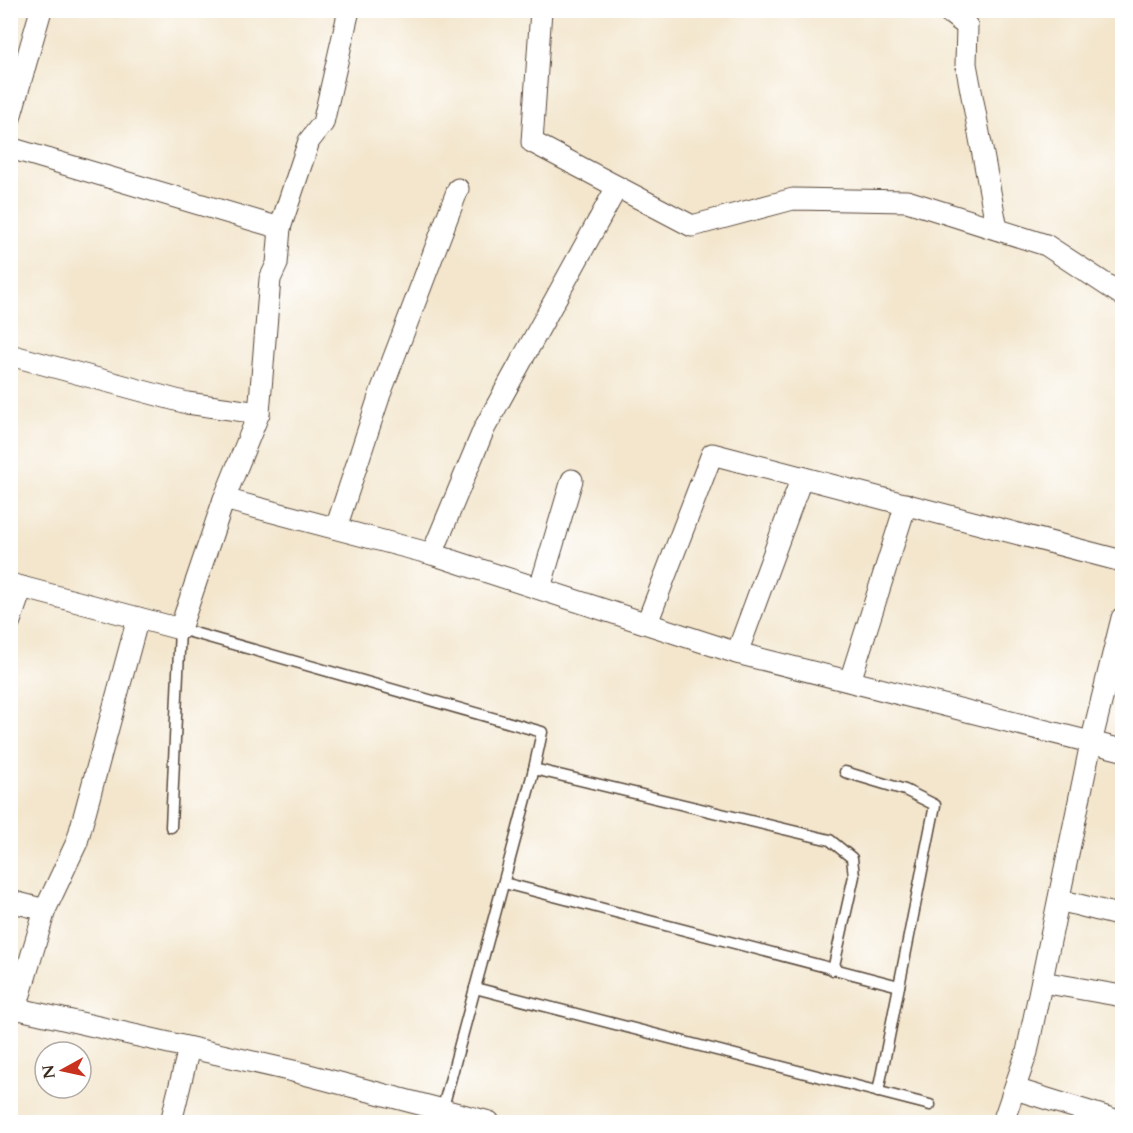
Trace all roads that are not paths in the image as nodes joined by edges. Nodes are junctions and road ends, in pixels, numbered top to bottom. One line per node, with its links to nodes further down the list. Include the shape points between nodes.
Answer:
1 (40, 10): 5 (street)
2 (349, 10): 9 (street, via 323,123 309,141)
3 (541, 10): 7 (street, via 532,142)
4 (946, 10): 10 (street, via 967,26 966,64)
5 (10, 118)
6 (10, 148): 9 (street)
7 (617, 187): 10 (street, via 692,226 793,199 907,201); 19 (street, via 484,429)
8 (458, 189): 18 (street, via 381,394)
9 (280, 228): 13 (street, via 277,264 270,279)
10 (997, 229): 11 (street, via 1047,245)
11 (1122, 295)
12 (10, 355): 13 (street, via 187,403)
13 (259, 413): 16 (street)
14 (802, 477): 17 (street); 26 (street, via 712,454); 28 (street)
15 (572, 480): 22 (street)
16 (224, 499): 18 (street); 27 (street)
17 (906, 504): 20 (street); 29 (street)
18 (336, 528): 19 (street)
19 (432, 554): 22 (street)
20 (1122, 561)
21 (16, 586): 23 (street); 25 (street)
22 (540, 588): 26 (street)
23 (138, 618): 27 (street); 38 (street, via 77,842)
24 (1122, 618): 30 (street)
25 (10, 621)
26 (647, 623): 28 (street)
27 (180, 629): 32 (lane, via 542,732); 34 (lane)
28 (737, 652): 29 (street)
29 (850, 681): 30 (street)
30 (1091, 743): 31 (street); 36 (street)
31 (1122, 750)
32 (534, 769): 35 (lane); 40 (lane, via 830,840 852,858 854,876)
33 (845, 772): 42 (lane, via 905,790 935,805)
34 (171, 827)
35 (504, 883): 40 (lane); 43 (lane)
36 (1059, 900): 39 (street); 41 (street)
37 (10, 901): 38 (street)
38 (45, 910): 45 (street)
39 (1122, 916)
40 (834, 970): 42 (lane)
41 (1042, 982): 44 (street); 47 (street)
42 (899, 986): 48 (lane)
43 (475, 988): 48 (lane); 50 (lane)
44 (1122, 996)
45 (13, 1007): 46 (street)
46 (189, 1047): 50 (street, via 293,1071); 52 (street)
47 (1015, 1089): 51 (street); 54 (street)
48 (878, 1092): 49 (lane)
49 (930, 1105)
50 (441, 1116): 53 (street)
51 (1109, 1121)
52 (171, 1122)
53 (489, 1122)
54 (1003, 1122)

